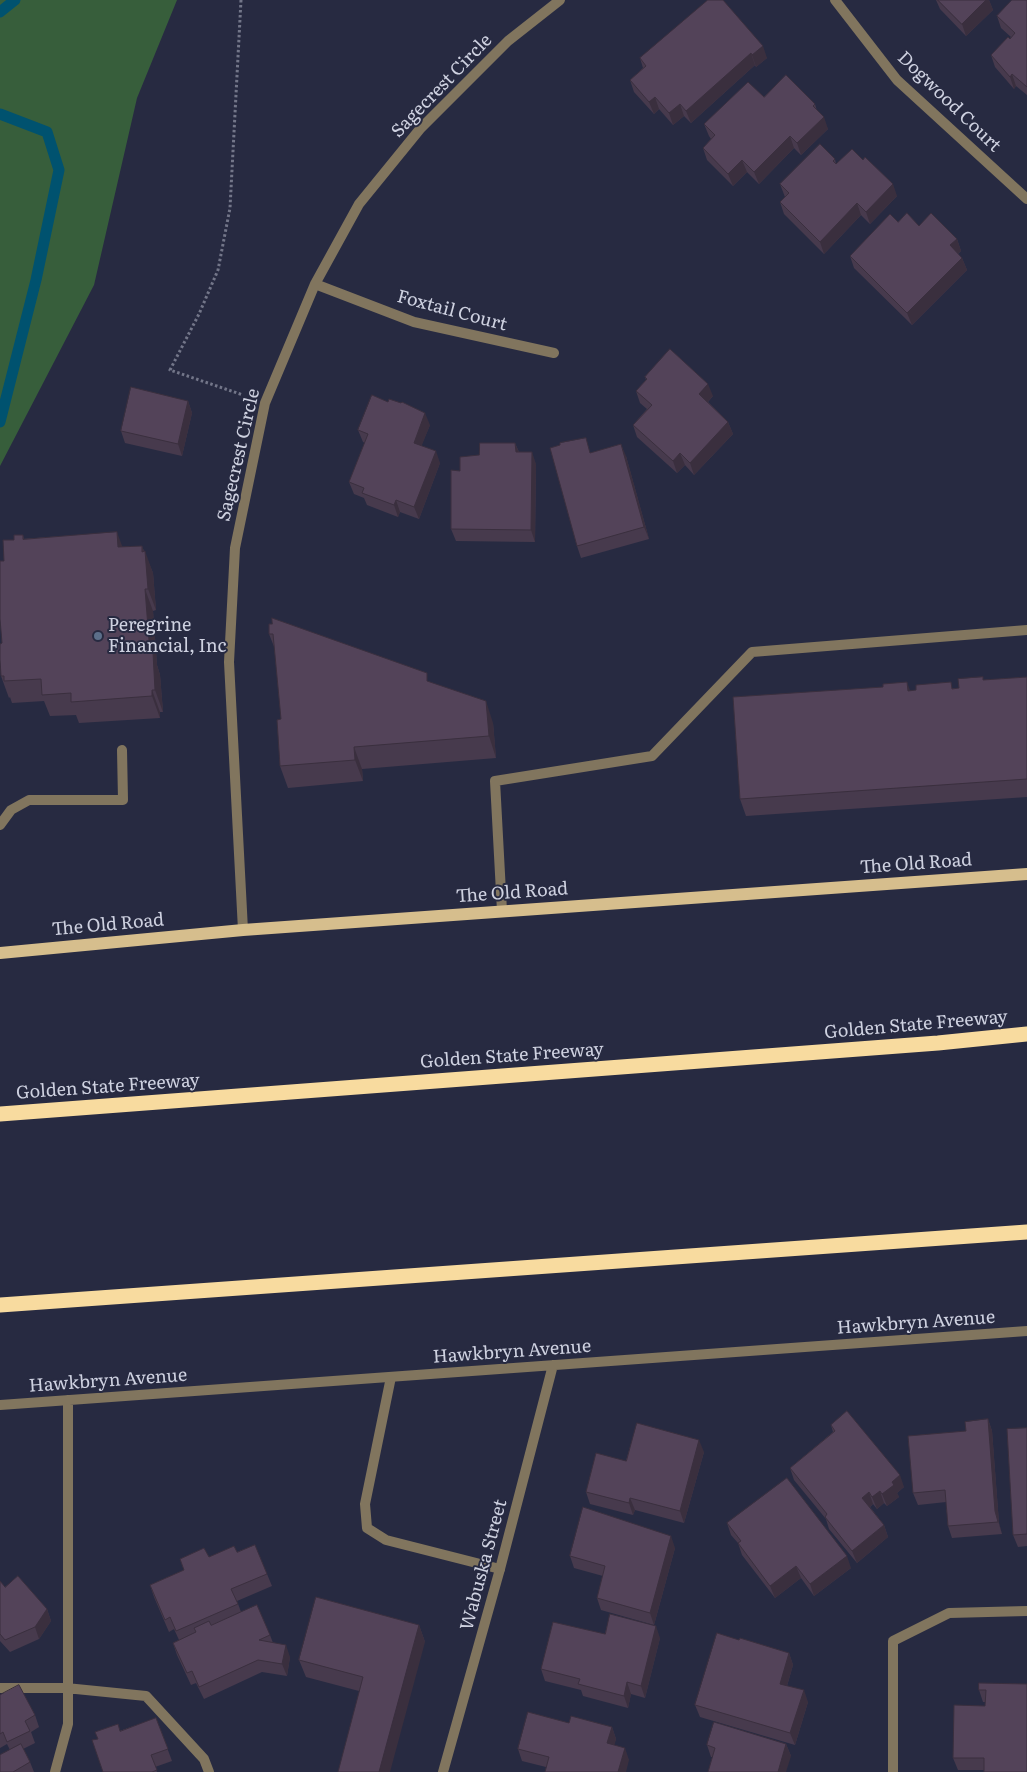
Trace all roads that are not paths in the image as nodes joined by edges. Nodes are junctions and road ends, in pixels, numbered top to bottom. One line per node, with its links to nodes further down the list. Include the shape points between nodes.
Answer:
1 (560, 0): 4 (street, Sagecrest Circle, via 508,41 420,129 360,204)
2 (835, 0): 3 (street, Dogwood Court, via 897,80)
3 (1027, 199)
4 (315, 284): 5 (street, Foxtail Court, via 414,322); 11 (street, Sagecrest Circle, via 265,403 235,548 229,662)
5 (554, 353)
6 (1027, 630): 10 (street, via 752,652 652,756 495,781)
7 (122, 750): 8 (street, via 123,800 29,800 11,810)
8 (0, 826)
9 (1027, 874): 10 (main road, The Old Road)
10 (502, 911): 11 (main road, The Old Road)
11 (244, 930): 12 (main road, The Old Road)
12 (0, 953)
13 (1027, 1034): 14 (highway, Golden State Freeway)
14 (0, 1114)
15 (1027, 1232): 16 (highway)
16 (0, 1305)
17 (1027, 1332): 18 (street, Hawkbryn Avenue)
18 (553, 1366): 19 (street, Hawkbryn Avenue); 22 (street, Wabuska Street)
19 (391, 1377): 20 (street, Hawkbryn Avenue); 22 (street, via 365,1504 367,1528 386,1540)
20 (68, 1400): 21 (street, Hawkbryn Avenue); 25 (street)
21 (0, 1405)
22 (500, 1569): 28 (street, Wabuska Street)
23 (1027, 1611): 29 (street, via 949,1613 893,1641)
24 (0, 1688): 25 (street)
25 (66, 1688): 26 (street, via 68,1724); 27 (street, via 146,1696 204,1759)
26 (55, 1772)
27 (209, 1772)
28 (443, 1772)
29 (893, 1772)

